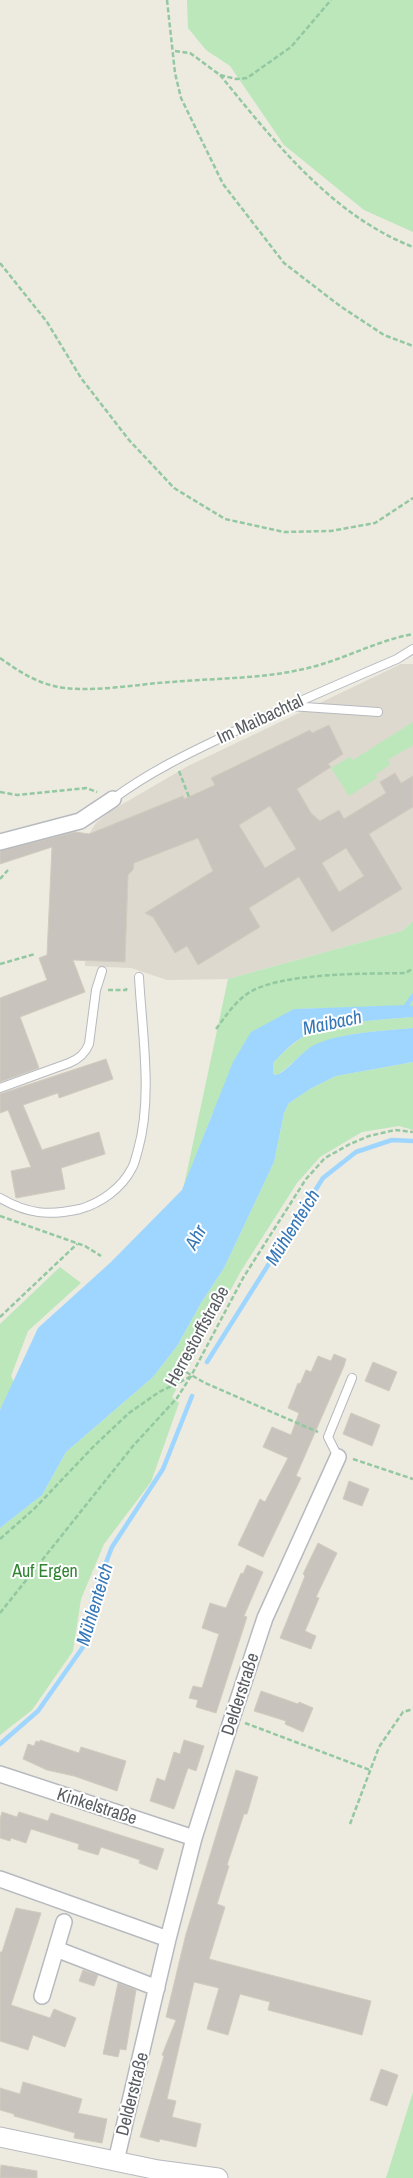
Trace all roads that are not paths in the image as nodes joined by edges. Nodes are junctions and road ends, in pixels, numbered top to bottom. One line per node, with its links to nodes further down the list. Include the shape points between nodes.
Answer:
1 (413, 649): 2 (lane, Im Maibachtal, via 397,659)
2 (288, 705): 3 (lane); 4 (lane, Im Maibachtal, via 175,760 132,784)
3 (378, 712)
4 (113, 799): 5 (street, via 80,821)
5 (0, 842)
6 (102, 971): 8 (lane, via 96,990 89,1044 82,1056 69,1064)
7 (139, 977): 9 (lane, via 146,1090 144,1130 132,1168 114,1192 91,1206 61,1213 17,1208)
8 (0, 1088)
9 (0, 1198)
10 (352, 1378): 11 (lane, via 328,1437)
11 (338, 1457): 13 (street, Delderstraße, via 265,1618)
12 (0, 1774): 13 (street, Kinkelstraße)
13 (194, 1838): 16 (street, Delderstraße)
14 (0, 1879): 16 (street)
15 (64, 1922): 17 (street)
16 (168, 1940): 18 (street, Delderstraße)
17 (56, 1949): 18 (street); 19 (street)
18 (157, 1988): 21 (street, Delderstraße)
19 (42, 1996)
20 (0, 2138): 21 (street)
21 (116, 2161): 22 (street)
22 (156, 2174): 23 (street)
23 (218, 2178)

